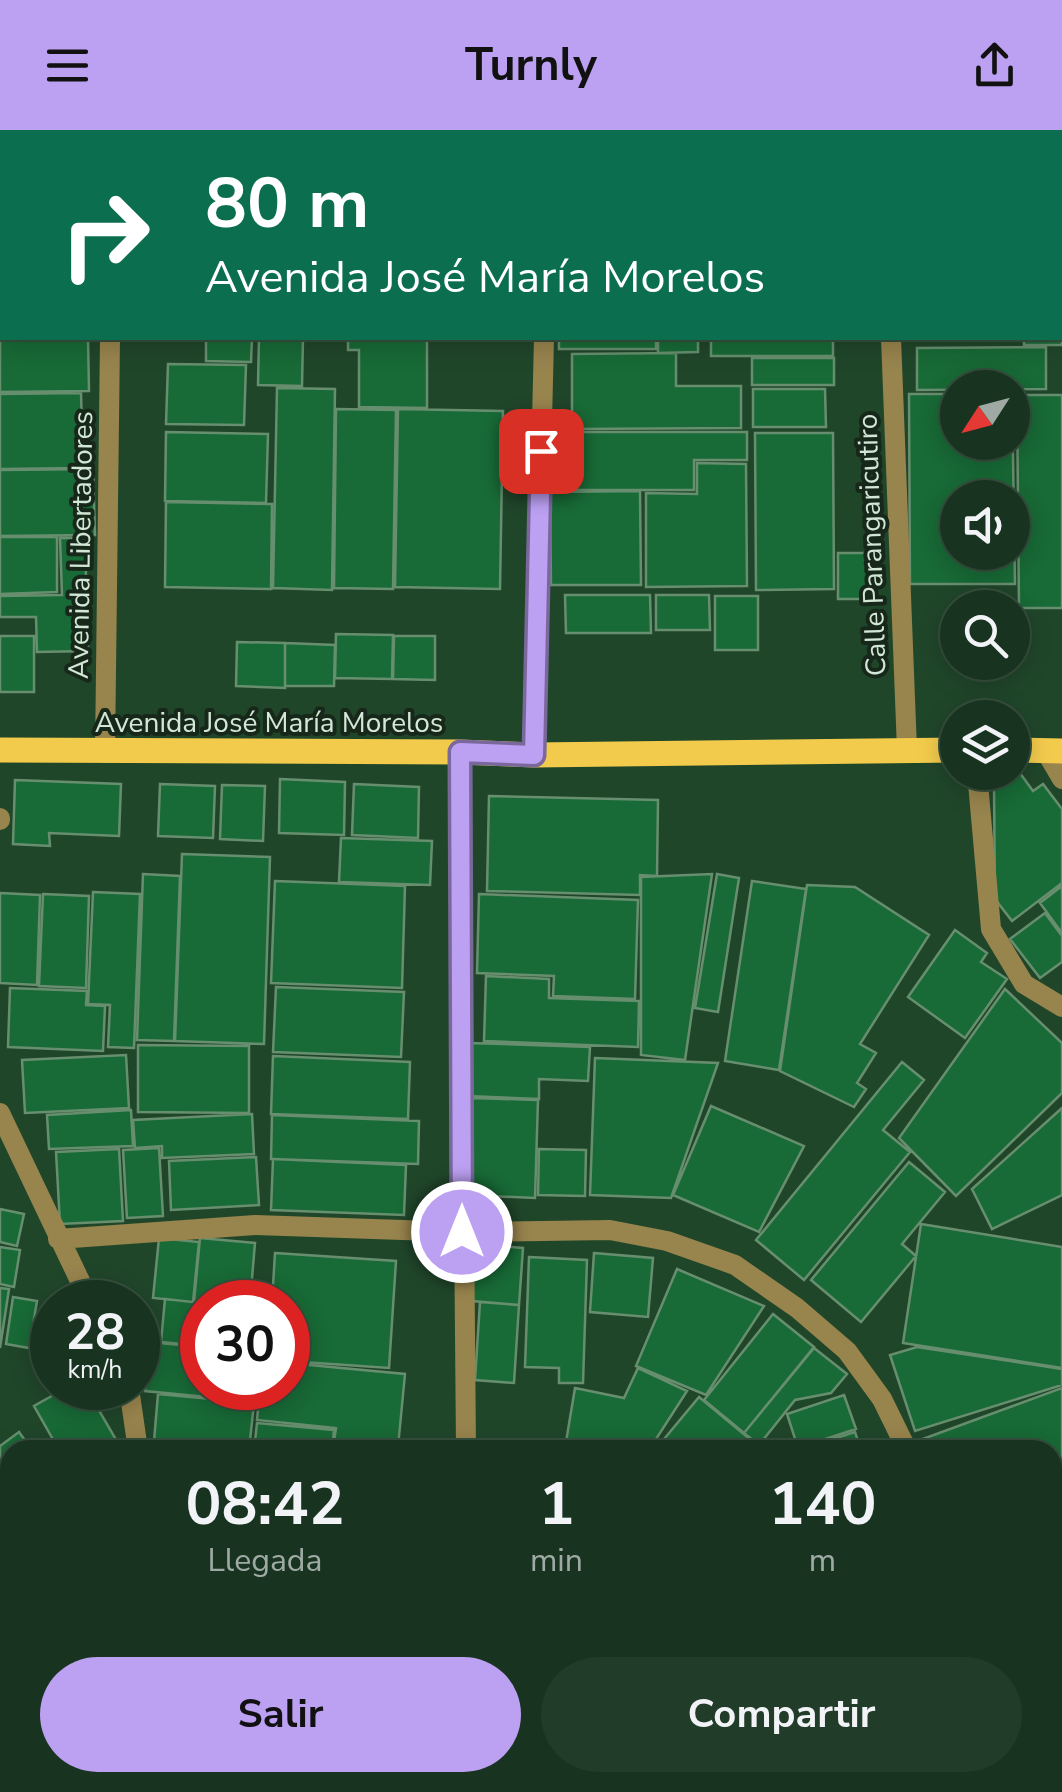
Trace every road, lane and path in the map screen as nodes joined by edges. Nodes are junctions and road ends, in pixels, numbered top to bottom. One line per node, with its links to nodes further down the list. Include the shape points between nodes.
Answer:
1 (110, 340): 8 (street, Avenida Libertadores)
2 (544, 340): 10 (street)
3 (892, 340): 5 (street, Calle Parangaricutiro)
4 (0, 750): 8 (main road, Avenida José María Morelos)
5 (907, 750): 6 (main road, Avenida José María Morelos); 10 (main road, Avenida José María Morelos)
6 (940, 750)
7 (1054, 751): 11 (street)
8 (105, 752): 9 (main road, Avenida José María Morelos)
9 (460, 752): 10 (main road, Avenida José María Morelos); 15 (street)
10 (534, 755)
11 (1062, 779)
12 (979, 790): 13 (street, via 991,929 1024,984)
13 (1062, 1007)
14 (0, 1114): 16 (street)
15 (462, 1232): 16 (street, via 255,1224); 20 (street); 21 (street, via 610,1230 735,1265 847,1351)
16 (58, 1239): 17 (street)
17 (79, 1280)
18 (132, 1410): 19 (street)
19 (137, 1440)
20 (466, 1440)
21 (902, 1440)

